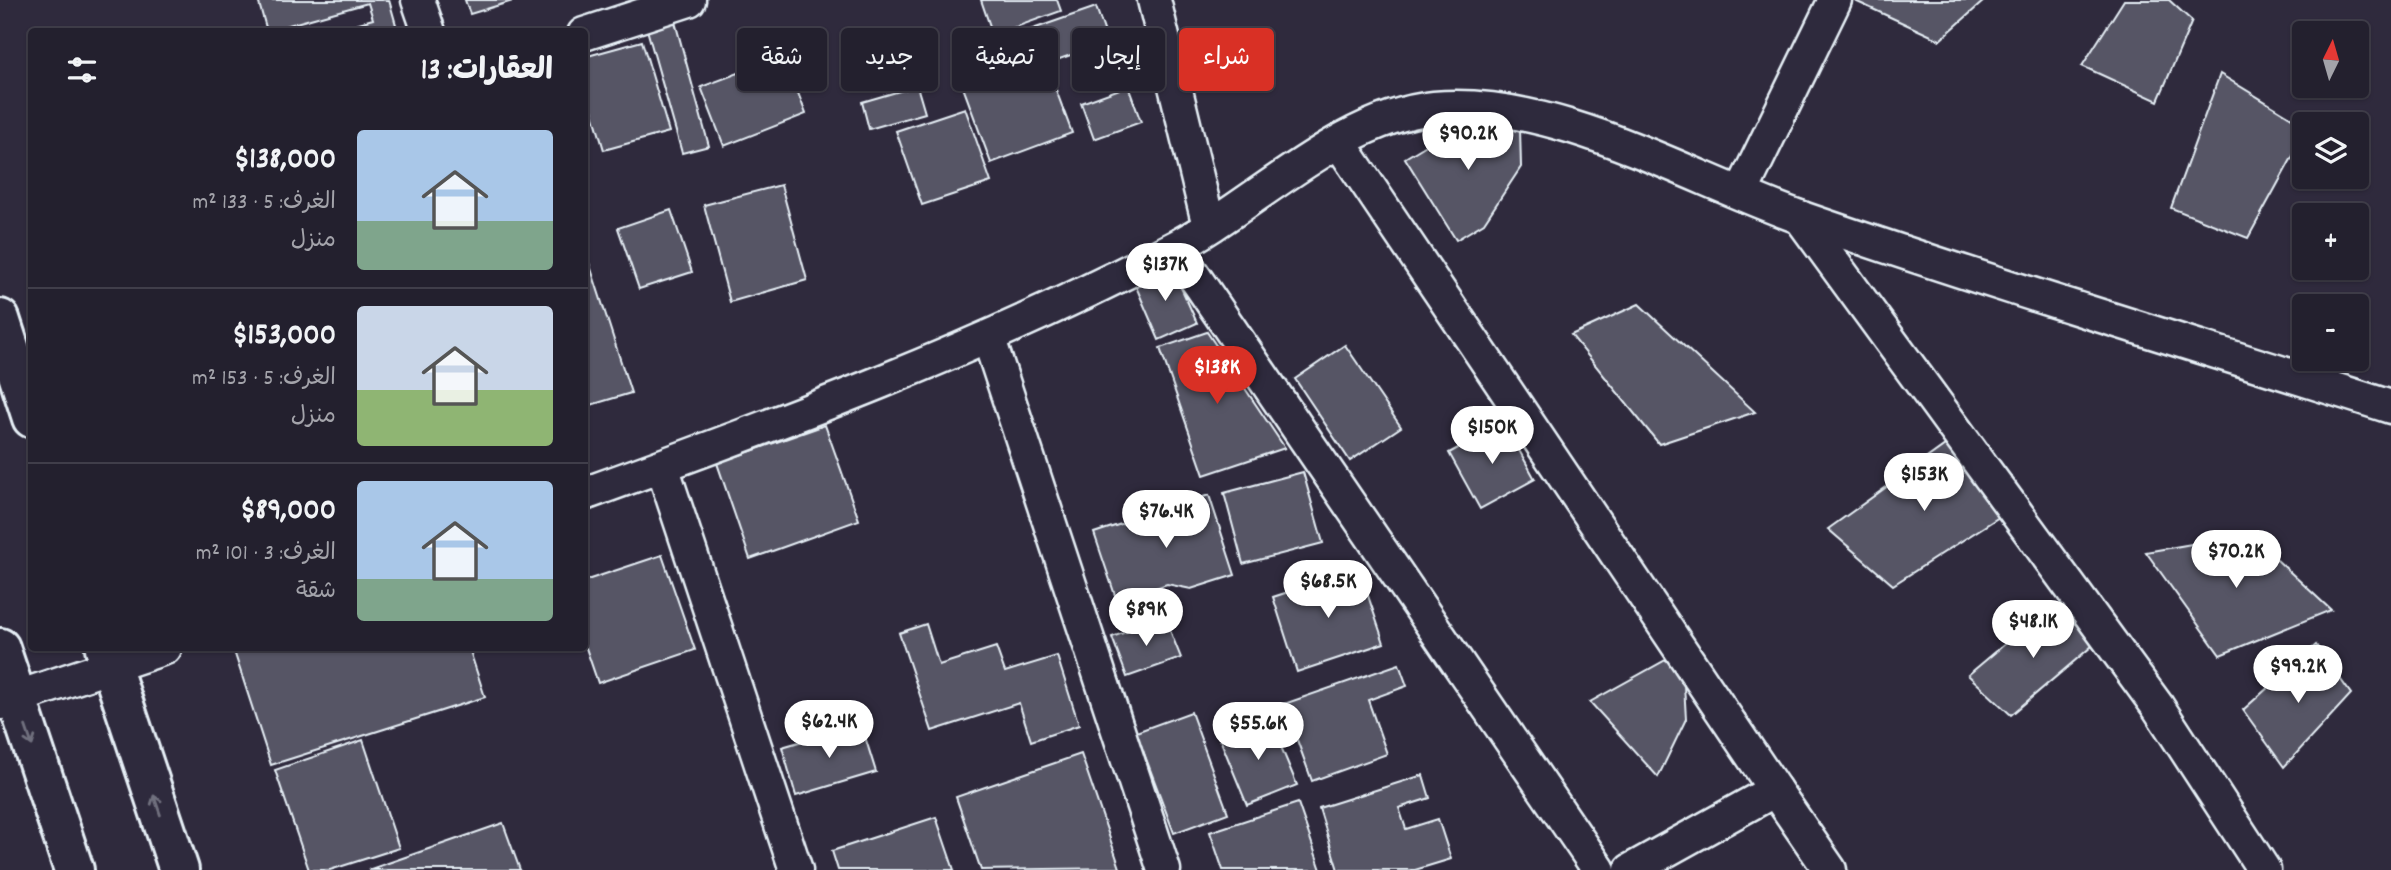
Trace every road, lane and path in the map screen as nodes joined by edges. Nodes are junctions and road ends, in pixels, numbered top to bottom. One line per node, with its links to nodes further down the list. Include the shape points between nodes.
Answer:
1 (418, 0): 5 (street)
2 (689, 0): 6 (street)
3 (1154, 0): 10 (street)
4 (1835, 0): 8 (street)
5 (428, 28)
6 (588, 33)
7 (1339, 142): 8 (street, via 1371,125 1411,113 1443,108 1503,110 1581,131); 10 (street); 22 (street)
8 (1741, 193): 9 (street)
9 (1800, 218): 15 (street); 30 (street, via 2158,707)
10 (1209, 226): 11 (street)
11 (1175, 248): 13 (street); 27 (street)
12 (0, 319): 14 (main road)
13 (989, 339): 16 (street); 26 (street)
14 (28, 406)
15 (2391, 407)
16 (662, 466): 17 (street); 25 (street)
17 (588, 493)
18 (0, 648): 21 (main road)
19 (145, 651): 20 (street)
20 (108, 657): 21 (street); 24 (main road, one-way to 20)
21 (8, 701): 23 (main road, one-way to 23)
22 (1775, 790): 28 (street); 29 (street)
23 (74, 870)
24 (179, 870)
25 (796, 870)
26 (1164, 870)
27 (1599, 870)
28 (1631, 870)
29 (1830, 870)
30 (2264, 870)

